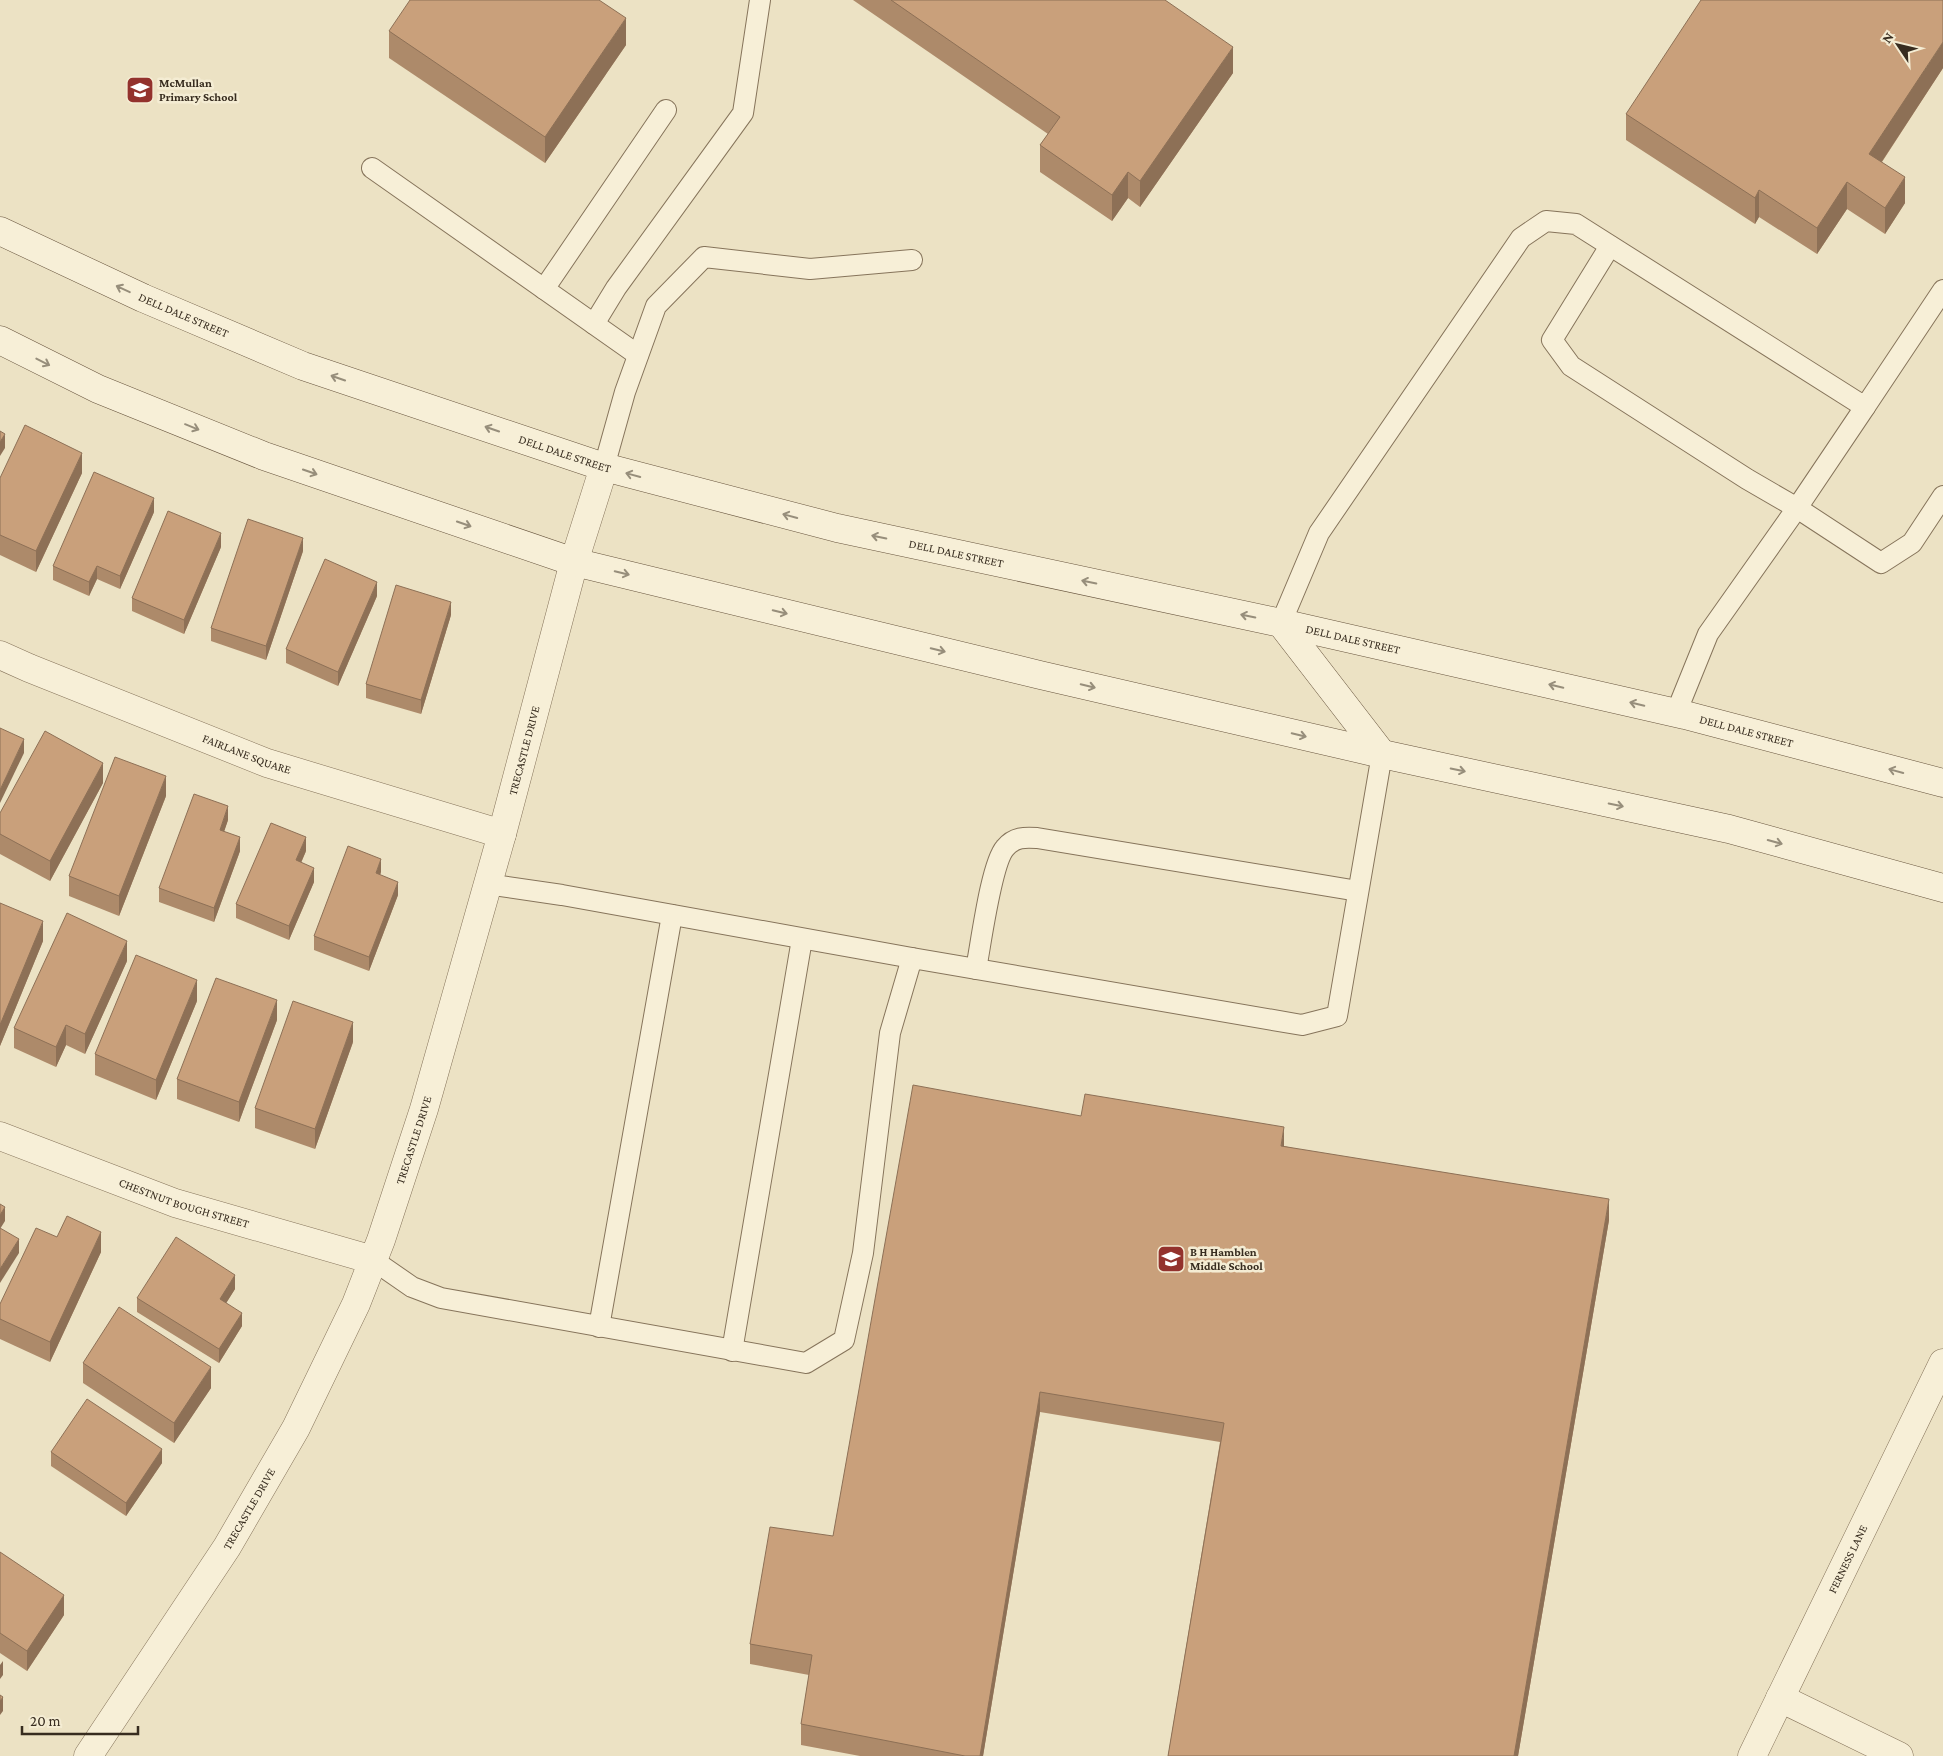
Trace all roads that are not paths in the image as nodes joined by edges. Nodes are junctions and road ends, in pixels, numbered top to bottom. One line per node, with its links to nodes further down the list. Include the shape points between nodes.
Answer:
1 (760, 0): 9 (lane, via 742,113 616,288)
2 (666, 110): 7 (lane)
3 (372, 168): 7 (lane)
4 (6, 242): 13 (main road, DELL DALE STREET, one-way to 4, via 302,366)
5 (1610, 246): 12 (lane); 15 (lane, via 1552,340 1570,366); 17 (lane, via 1576,224 1546,221 1521,238 1319,533)
6 (912, 260): 11 (lane, via 810,269 704,257 656,306)
7 (544, 288): 9 (lane)
8 (1943, 290): 12 (lane)
9 (594, 324): 11 (lane)
10 (0, 340): 16 (main road, one-way to 16, via 98,389 264,456)
11 (638, 355): 13 (lane)
12 (1865, 407): 15 (lane)
13 (604, 467): 16 (main road, TRECASTLE DRIVE); 17 (main road, DELL DALE STREET, one-way to 13, via 837,528)
14 (1943, 496): 15 (lane, via 1912,543 1881,563)
15 (1797, 508): 19 (lane, via 1708,634)
16 (574, 562): 20 (main road, one-way to 20); 22 (main road, TRECASTLE DRIVE)
17 (1281, 623): 19 (main road, DELL DALE STREET, one-way to 17); 20 (main road)
18 (0, 655): 22 (main road, FAIRLANE SQUARE, via 267,763)
19 (1676, 713): 21 (main road, DELL DALE STREET, one-way to 19)
20 (1382, 754): 24 (main road, one-way to 24, via 1729,829); 25 (lane)
21 (1943, 783)
22 (502, 834): 23 (main road, TRECASTLE DRIVE)
23 (488, 884): 26 (lane); 31 (main road, TRECASTLE DRIVE, via 424,1109)
24 (1943, 888)
25 (1358, 891): 29 (lane, via 1020,837 1005,848 995,868); 29 (lane, via 1337,1016 1302,1025)
26 (672, 915): 27 (lane); 32 (lane)
27 (802, 939): 28 (lane); 33 (lane)
28 (912, 958): 29 (lane); 33 (lane, via 890,1033 863,1253 844,1340 806,1363)
29 (976, 969)
30 (0, 1136): 31 (main road, CHESTNUT BOUGH STREET, via 175,1203)
31 (373, 1260): 32 (lane, via 412,1287 441,1298); 36 (main road, TRECASTLE DRIVE, via 356,1304 296,1428 227,1547)
32 (599, 1328): 33 (lane)
33 (732, 1351)
34 (1943, 1363): 35 (main road, FERNESS LANE)
35 (1780, 1698): 37 (main road, FERNESS LANE); 38 (main road)
36 (88, 1756)
37 (1752, 1756)
38 (1899, 1756)

